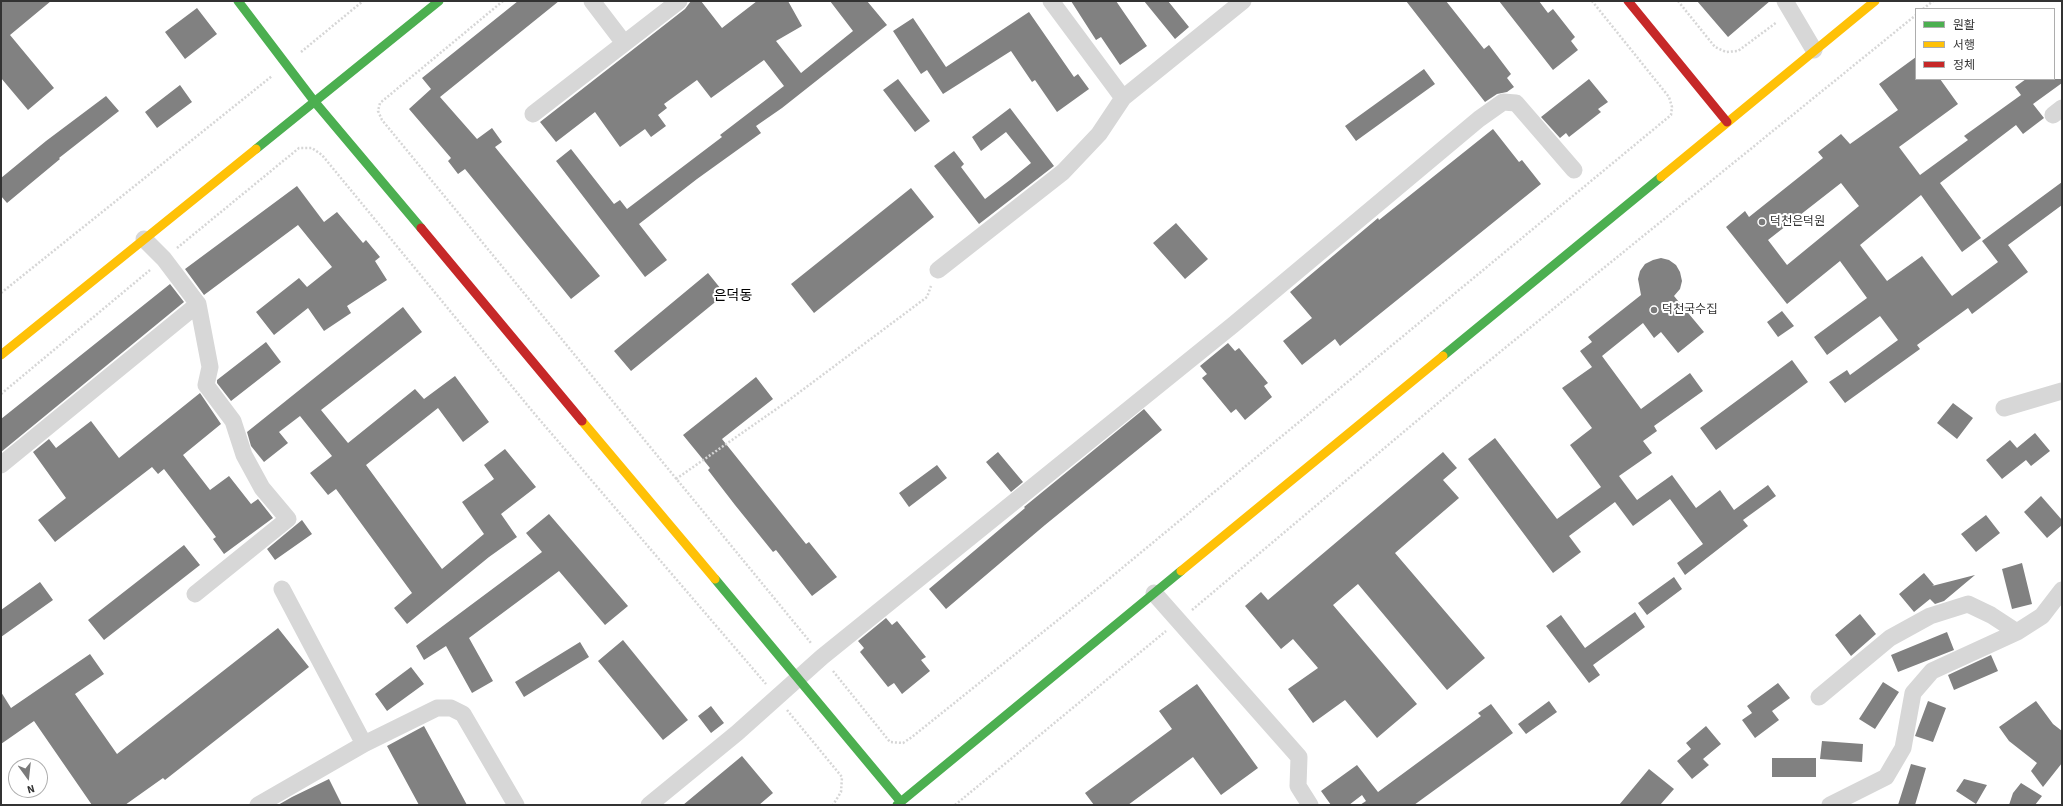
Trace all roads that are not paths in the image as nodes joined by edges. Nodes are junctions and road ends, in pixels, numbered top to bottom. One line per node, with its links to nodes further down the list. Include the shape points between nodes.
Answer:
1 (238, 1): 13 (main road)
2 (438, 1): 13 (main road)
3 (592, 1): 10 (street)
4 (679, 1): 10 (street)
5 (1051, 1): 12 (street)
6 (1243, 1): 12 (street)
7 (1628, 1): 15 (main road)
8 (1874, 1): 11 (main road)
9 (1788, 6): 11 (street)
10 (624, 44): 14 (street)
11 (1814, 50): 15 (main road)
12 (1123, 98): 18 (street, via 1099,134 1063,172)
13 (314, 101): 17 (main road); 29 (main road)
14 (533, 114)
15 (1727, 122): 26 (main road)
16 (1574, 170): 29 (street, via 1516,103 1503,102 1479,119 1227,330)
17 (144, 239): 19 (street, via 164,259); 20 (main road)
18 (938, 270)
19 (198, 304): 23 (street); 27 (street, via 210,367 206,385 233,421 244,455 262,488 288,519)
20 (1, 356)
21 (2062, 391): 22 (street)
22 (2004, 408)
23 (1, 465)
24 (282, 589): 31 (street)
25 (2062, 590): 28 (street, via 2042,616)
26 (1154, 593): 32 (main road); 36 (street, via 1299,757 1298,786)
27 (195, 594)
28 (2017, 632): 30 (street, via 1968,604 1930,616 1890,638); 37 (street, via 1932,671 1913,693 1903,748 1886,777)
29 (797, 678): 32 (main road); 35 (street, via 737,733)
30 (1819, 697)
31 (364, 744): 33 (street); 34 (street, via 437,708 451,708 463,714)
32 (899, 803)
33 (258, 805)
34 (516, 805)
35 (649, 805)
36 (1310, 805)
37 (1830, 805)

